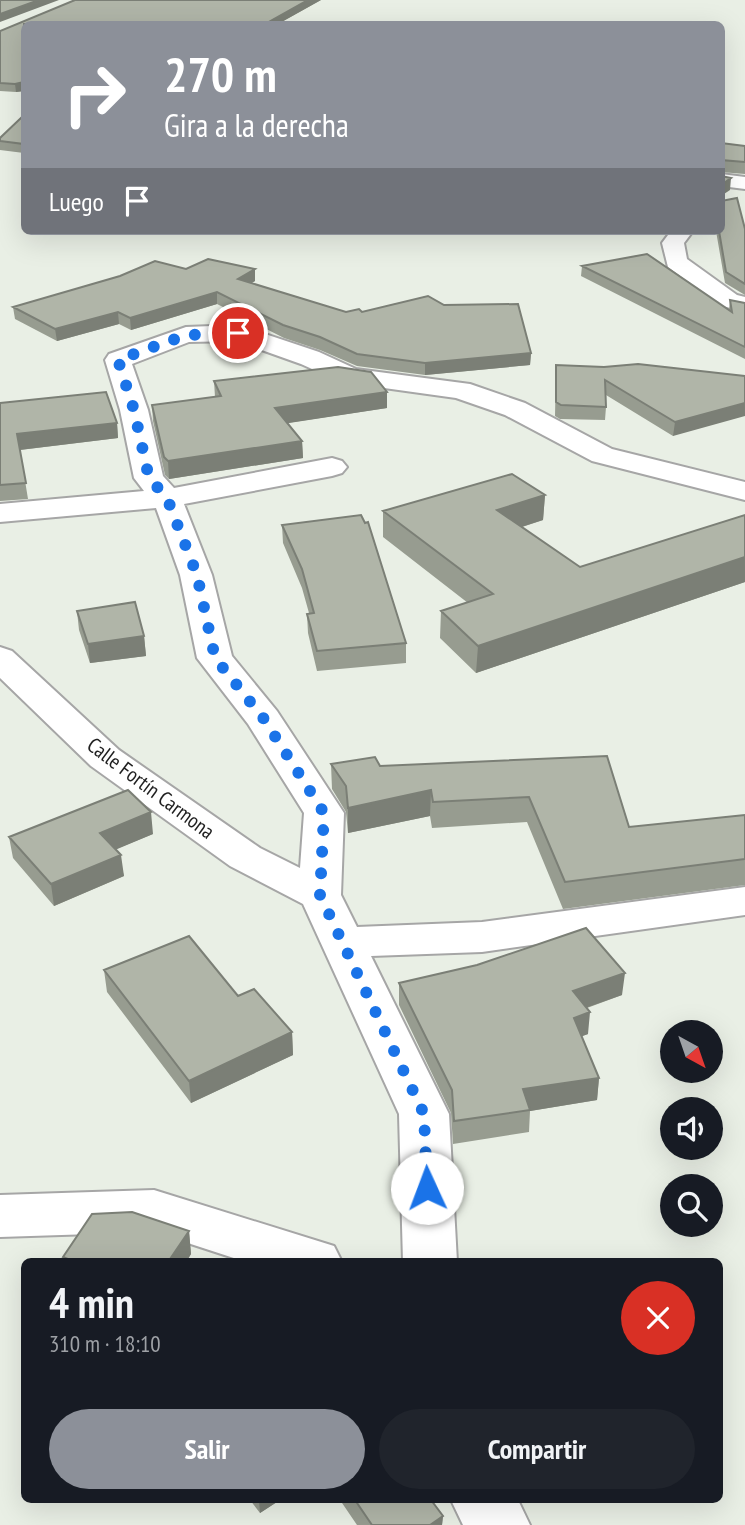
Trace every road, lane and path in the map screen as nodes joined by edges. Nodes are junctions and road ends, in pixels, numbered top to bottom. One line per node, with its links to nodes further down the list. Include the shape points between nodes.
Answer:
1 (725, 180): 2 (street)
2 (745, 183)
3 (679, 235): 4 (street, via 673,243 676,262 728,300)
4 (745, 305)
5 (332, 467): 7 (street)
6 (745, 491): 7 (street, via 602,455 515,409 460,390 350,376 238,333 186,335 118,360 149,478)
7 (167, 498): 8 (street); 10 (street, via 197,575 215,658 264,719 324,813)
8 (0, 513)
9 (0, 658): 10 (street, Calle Fortín Carmona, via 105,758 245,857)
10 (320, 895): 12 (street)
11 (745, 901): 12 (street, via 482,937)
12 (342, 942): 15 (street, via 424,1114)
13 (0, 1216): 14 (street, via 154,1211)
14 (302, 1258)
15 (430, 1258)
16 (484, 1503): 17 (street)
17 (499, 1525)

